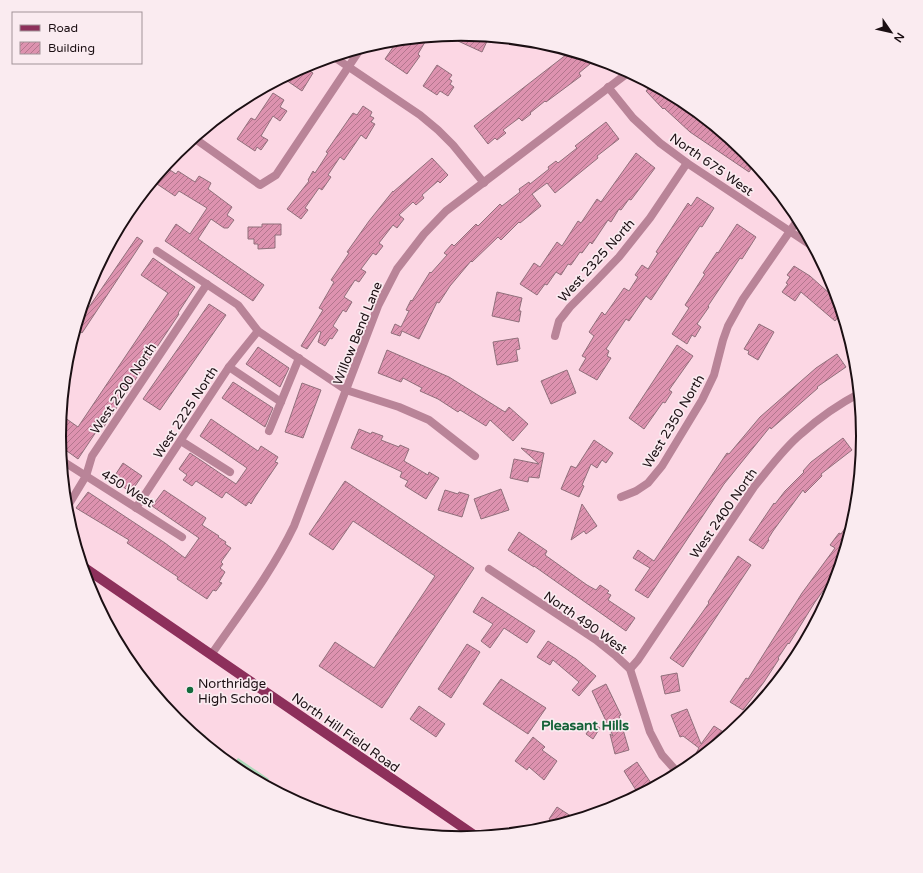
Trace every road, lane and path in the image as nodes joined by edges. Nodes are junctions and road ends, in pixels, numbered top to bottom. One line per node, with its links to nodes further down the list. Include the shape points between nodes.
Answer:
1 (356, 55): 3 (street)
2 (339, 60): 3 (street)
3 (349, 66): 6 (street, via 276,175 260,185); 8 (street, via 438,130)
4 (623, 76): 5 (street, Willow Bend Lane)
5 (608, 87): 7 (street, North 675 West, via 633,118); 8 (street, Willow Bend Lane)
6 (199, 141)
7 (687, 163): 10 (street, North 675 West); 15 (street, West 2325 North, via 650,218 619,257 559,320)
8 (484, 183): 18 (street, Willow Bend Lane, via 446,211 397,269 378,306)
9 (795, 224): 10 (street, West 2350 North)
10 (790, 231): 11 (street, North 675 West); 27 (street, West 2350 North, via 728,326 714,375 662,466 648,484)
11 (805, 241)
12 (157, 251): 13 (street)
13 (207, 284): 14 (street, via 238,305); 26 (street, West 2200 North, via 92,456)
14 (258, 331): 16 (street); 17 (street, West 2225 North)
15 (555, 336)
16 (299, 358): 18 (street); 20 (street)
17 (229, 367): 20 (street); 22 (street, West 2225 North)
18 (346, 390): 23 (street, via 399,407 429,420); 33 (street, Willow Bend Lane, via 286,544)
19 (855, 396): 34 (street, West 2400 North, via 801,434 773,463)
20 (281, 402): 21 (street)
21 (269, 431)
22 (180, 441): 25 (street); 29 (street, West 2225 North)
23 (475, 456)
24 (67, 464): 26 (street, 450 West)
25 (230, 472)
26 (86, 476): 28 (street, West 2200 North); 29 (street, 450 West)
27 (621, 497)
28 (71, 500)
29 (136, 508): 30 (street, 450 West)
30 (182, 537)
31 (489, 569): 34 (street, North 490 West, via 596,640)
32 (90, 571): 33 (main road, North Hill Field Road)
33 (211, 655): 36 (main road, North Hill Field Road)
34 (630, 669): 35 (street, North 490 West, via 650,732 662,755)
35 (675, 769)
36 (469, 832)

